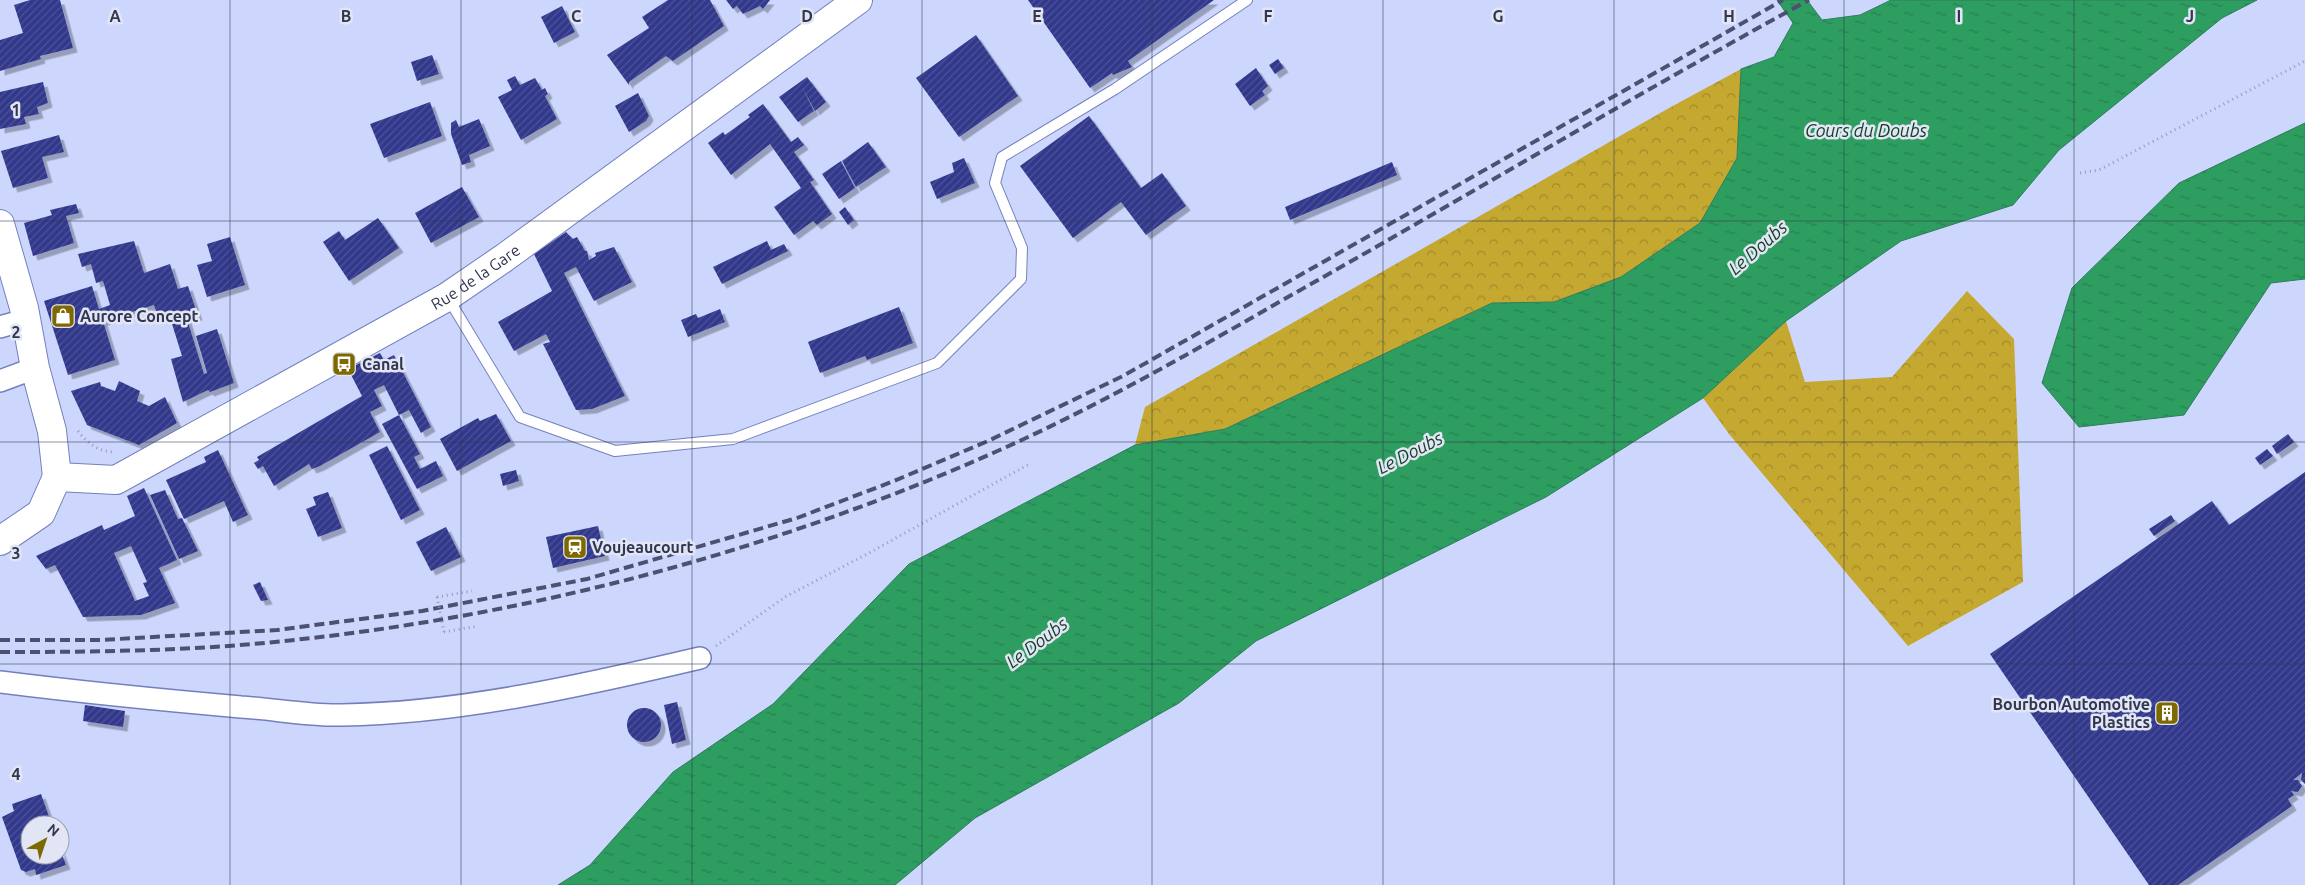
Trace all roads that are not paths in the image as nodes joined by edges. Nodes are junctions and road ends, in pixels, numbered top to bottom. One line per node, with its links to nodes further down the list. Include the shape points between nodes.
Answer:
1 (858, 0): 4 (main road, Rue de la Gare)
2 (1248, 0): 4 (lane, via 1115,89 1002,157 995,183 1022,248 1020,279 937,363 733,439 615,452 520,417)
3 (0, 224): 5 (main road, via 19,288)
4 (447, 297): 8 (main road, Rue de la Gare, via 116,480)
5 (13, 323): 6 (main road)
6 (35, 368): 7 (street); 8 (main road, via 52,431)
7 (0, 381)
8 (57, 477): 9 (main road, via 42,513)
9 (0, 541)
10 (700, 658): 11 (street, via 587,685 495,700 341,715)
11 (0, 682)

